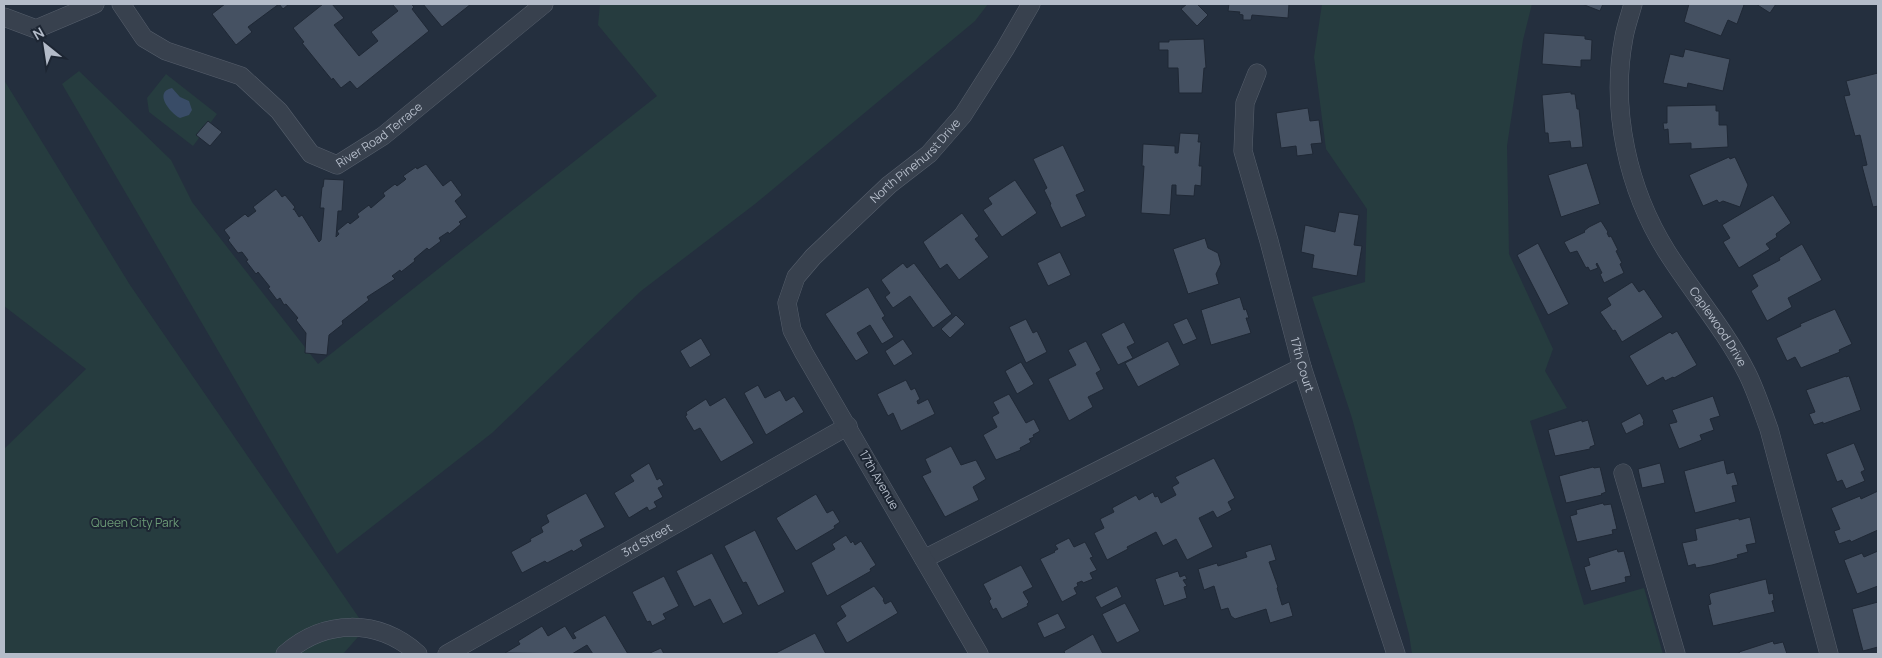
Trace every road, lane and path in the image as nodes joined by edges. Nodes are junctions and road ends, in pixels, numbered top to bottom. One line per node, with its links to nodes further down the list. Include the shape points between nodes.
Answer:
1 (95, 4): 6 (street, via 36,29)
2 (121, 4): 3 (street, River Road Terrace, via 144,38 166,51 241,76 279,110 311,154 337,165 383,136)
3 (544, 4)
4 (1031, 4): 8 (street, North Pinehurst Drive, via 963,115 929,154 889,185 813,257 796,277)
5 (1633, 4): 19 (street, Caplewood Drive, via 1624,37 1620,75 1620,114 1632,174 1652,226 1740,359 1757,395)
6 (4, 18)
7 (1257, 73): 9 (street, 17th Court, via 1245,103 1243,151)
8 (786, 303): 10 (street, 17th Avenue, via 792,330)
9 (1302, 367): 12 (street); 17 (street, 17th Court)
10 (848, 426): 12 (street, 17th Avenue); 15 (street, 3rd Street)
11 (1623, 473): 18 (street)
12 (924, 559): 16 (street, 17th Avenue)
13 (284, 654): 14 (street, via 310,636 349,627 366,628 396,638)
14 (418, 654)
15 (447, 654)
16 (979, 654)
17 (1396, 654)
18 (1676, 654)
19 (1829, 654)

